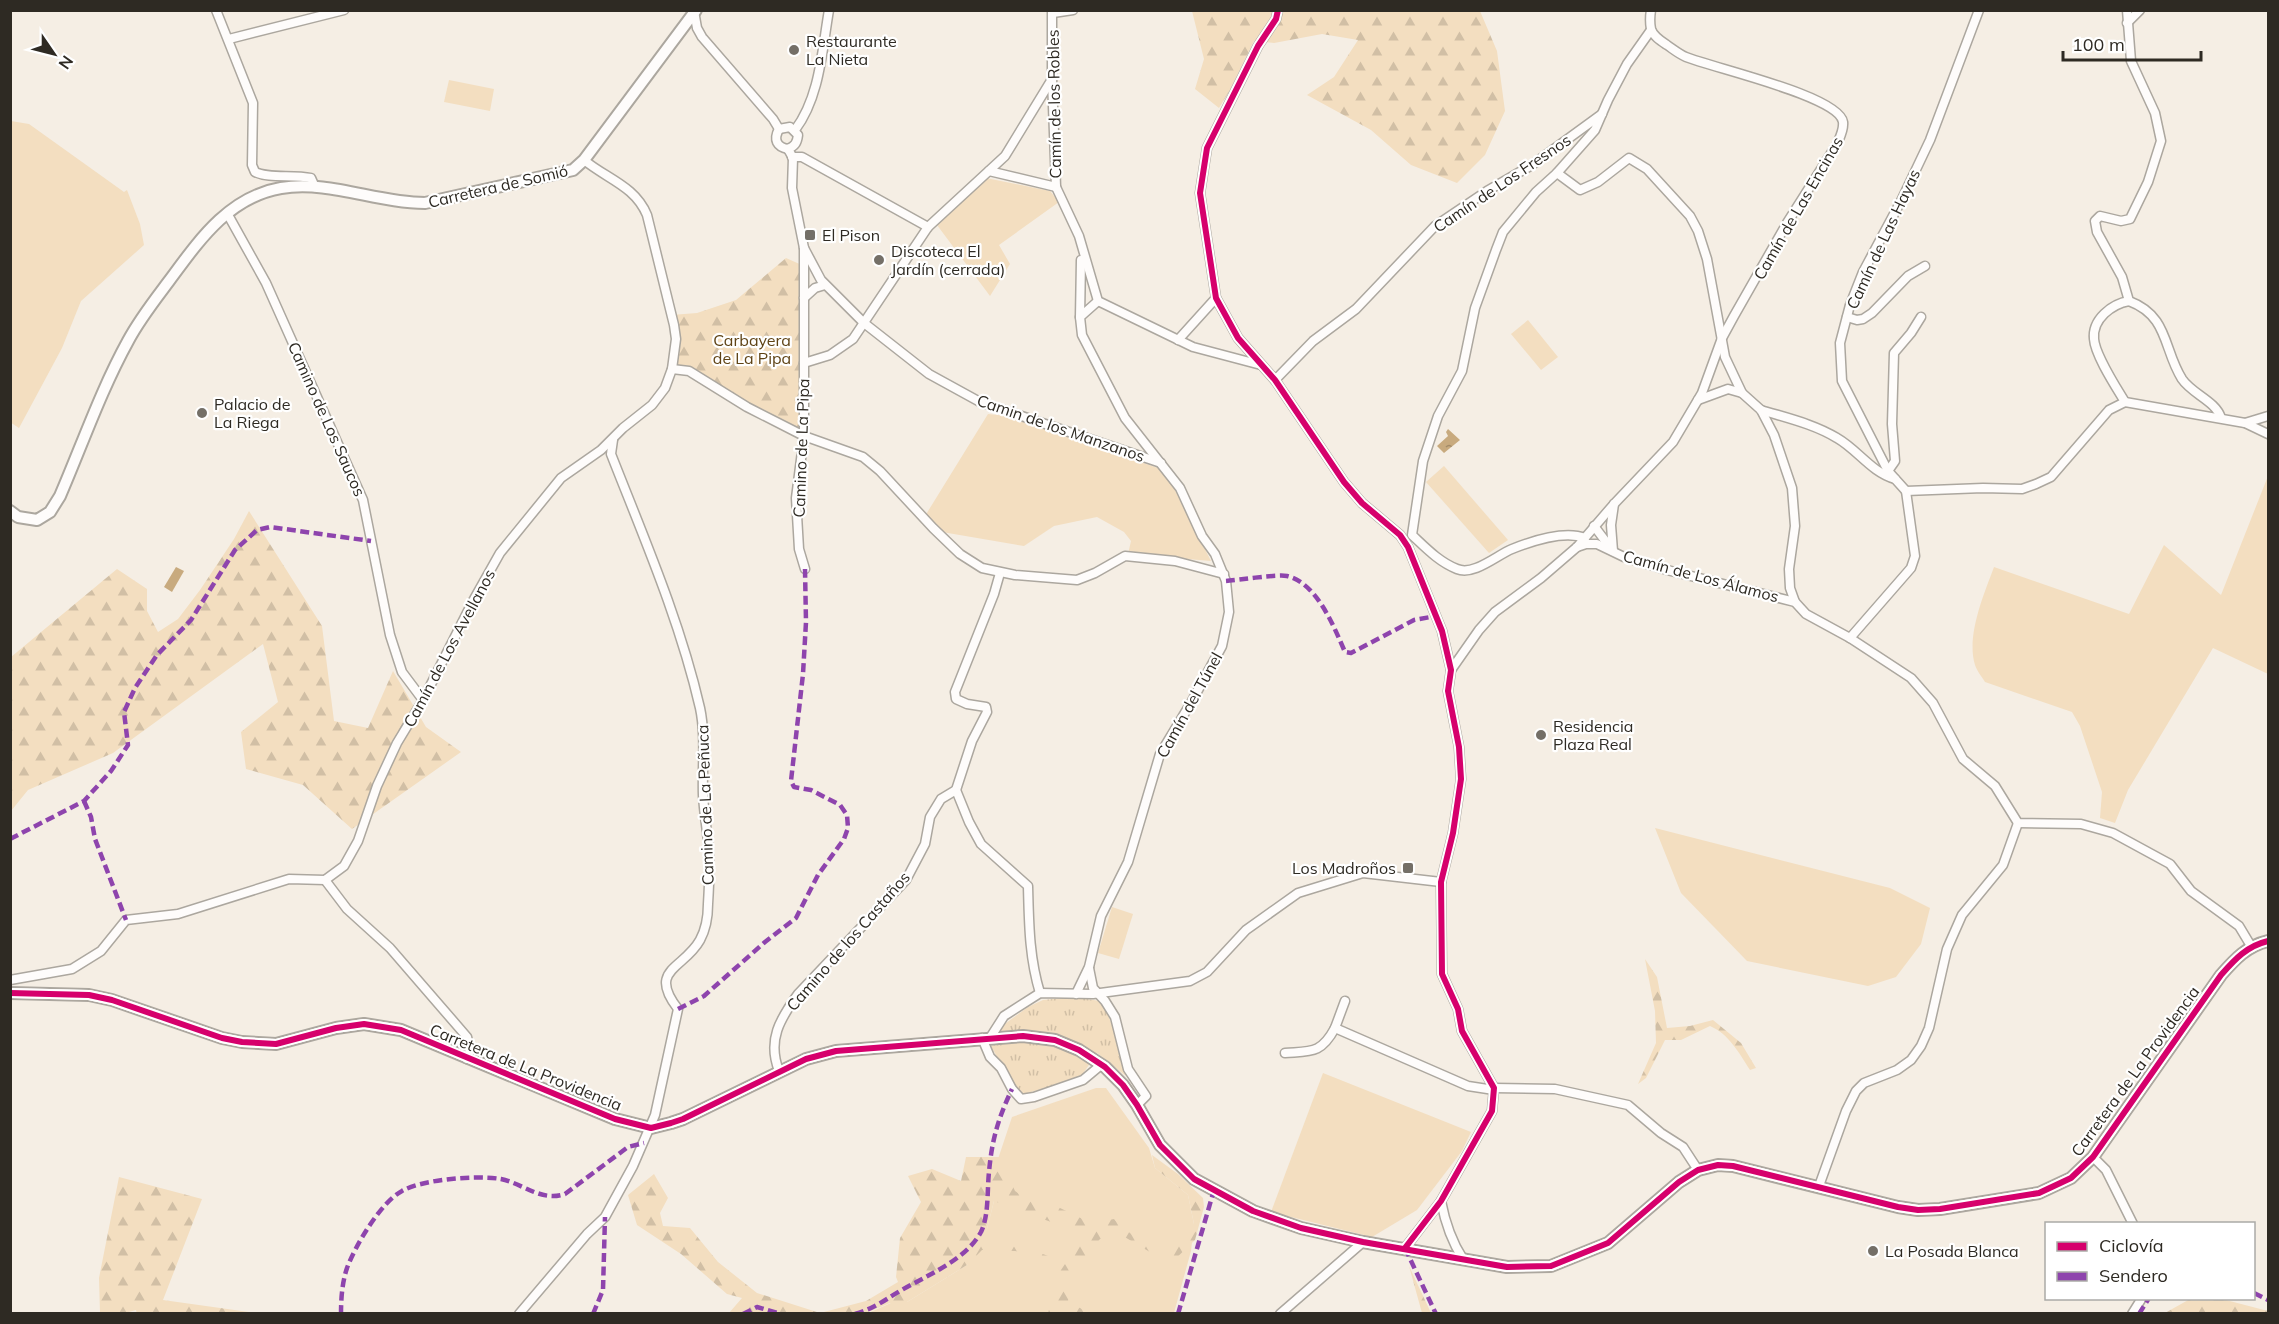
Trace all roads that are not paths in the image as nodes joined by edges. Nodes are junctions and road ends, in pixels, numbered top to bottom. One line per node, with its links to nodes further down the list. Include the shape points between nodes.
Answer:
1 (216, 10): 14 (street)
2 (344, 10): 14 (street)
3 (829, 10): 18 (street, via 813,97)
4 (1073, 10): 11 (street)
5 (1278, 10): 32 (street, via 1207,148 1200,194)
6 (1651, 10): 13 (street)
7 (1979, 10): 36 (street, Camín de Las Hayas, via 1930,140 1863,272)
8 (2127, 10): 12 (street)
9 (2140, 10): 12 (street)
10 (695, 12): 17 (street, via 702,37); 20 (street, Carretera de Somió)
11 (1053, 12): 15 (street, Camín de los Robles)
12 (2127, 23): 34 (street, via 2131,61 2155,113 2161,141 2148,182 2130,219 2100,216 2095,221)
13 (1651, 30): 16 (street, via 1627,64); 39 (street, Camín de Las Encinas, via 1683,56 1785,86 1839,112 1843,122 1837,144)
14 (229, 39): 23 (street, via 254,103 255,172 264,177 311,178)
15 (1052, 79): 21 (street, via 1005,156); 24 (street, Camín de los Robles)
16 (1602, 113): 22 (street, via 1595,130); 44 (street, Camín de Los Fresnos, via 1532,165 1435,225 1356,309 1314,341)
17 (779, 129): 18 (street); 19 (street, via 776,143)
18 (795, 130): 19 (street, via 798,141)
19 (790, 153): 26 (street); 27 (street, Camino de La Pipa, via 792,188)
20 (584, 160): 23 (street, Carretera de Somió, via 573,170 425,203 401,203); 43 (street, Camín de Los Avellanos, via 641,202 674,325)
21 (989, 171): 24 (street); 26 (street)
22 (1557, 173): 39 (street, via 1580,190 1598,182 1629,158 1647,169 1690,216 1698,231); 62 (street, via 1503,232 1475,308 1462,371 1438,416 1423,462 1412,535 1433,555 1458,570 1472,569 1512,549 1542,540 1570,535)
23 (315, 187): 25 (street, Carretera de Somió, via 280,188)
24 (1056, 187): 28 (street, Camín de los Robles)
25 (227, 213): 60 (street, Carretera de Somió, via 205,233 128,341 50,512 37,520 18,517); 71 (street, Camino de Los Saucos, via 266,283 363,500 390,635 402,672)
26 (928, 227): 38 (street)
27 (804, 248): 30 (street, Camin de los Manzanos); 31 (street, Camino de La Pipa)
28 (1081, 250): 33 (street, Camín de los Robles); 35 (street, Camín del Túnel)
29 (1925, 266): 36 (street, via 1908,276 1863,319)
30 (825, 285): 31 (street); 38 (street, Camin de los Manzanos)
31 (804, 298): 41 (street, Camino de La Pipa)
32 (1216, 298): 40 (street); 42 (street, via 1238,338)
33 (1098, 301): 35 (street); 40 (street)
34 (2129, 301): 47 (street, via 2109,308 2097,325 2093,340); 50 (street, via 2149,313 2162,328 2173,364 2186,384 2219,411)
35 (1080, 316): 55 (street, Camín del Túnel, via 1082,335 1125,418)
36 (1846, 317): 56 (street, Camín de Las Hayas, via 1839,343 1842,381)
37 (1921, 317): 56 (street, via 1894,353 1895,461)
38 (864, 323): 41 (street, via 841,348); 55 (street, Camin de los Manzanos, via 929,374 980,402)
39 (1722, 338): 45 (street, via 1725,357); 46 (street, Camín de Las Encinas)
40 (1178, 340): 42 (street)
41 (804, 363): 53 (street, Camino de La Pipa)
42 (1261, 365): 44 (street)
43 (672, 369): 53 (street, via 689,371); 54 (street, Camín de Los Avellanos, via 665,388 652,405)
44 (1275, 380): 70 (street, via 1344,482 1408,547 1442,631)
45 (1742, 393): 46 (street, via 1728,389); 48 (street)
46 (1698, 400): 59 (street, Camín de Las Encinas, via 1673,442)
47 (2125, 402): 50 (street); 58 (street, via 2109,410 2051,477 2036,484 2022,489)
48 (1761, 410): 57 (street, via 1839,438 1884,476); 68 (street, via 1792,488 1796,526 1789,568)
49 (2268, 416): 51 (street)
50 (2221, 418): 51 (street)
51 (2245, 423): 52 (street)
52 (2268, 434)
53 (804, 436): 65 (street, Camino de La Pipa, via 796,498 799,549); 66 (street, via 863,457 960,554 982,568)
54 (613, 440): 71 (street, Camín de Los Avellanos, via 561,478 500,554); 93 (street, Camino de La Peñuca, via 611,454 670,602 700,710 710,856 706,925 700,941 669,971 665,984 678,1009)
55 (1162, 463): 67 (street, Camín del Túnel, via 1180,488)
56 (1888, 471): 57 (street, Camín de Las Hayas)
57 (1895, 479): 58 (street, Camín de Las Hayas)
58 (1906, 491): 69 (street, via 1915,556 1911,568)
59 (1614, 504): 61 (street, Camín de Las Encinas); 64 (street)
60 (10, 511)
61 (1594, 526): 62 (street, Camín de Las Encinas); 64 (street, Camín de Los Álamos)
62 (1585, 538): 63 (street, Camín de Las Encinas)
63 (1577, 548): 64 (street, via 1597,544); 70 (street, Camín de Las Encinas, via 1495,612)
64 (1613, 551): 68 (street, Camín de Los Álamos, via 1667,570)
65 (805, 568)
66 (1000, 573): 67 (street, via 1077,580 1125,556 1175,561); 72 (street, Camino de los Castaños, via 955,692 956,699 986,707 987,712 972,741)
67 (1224, 574): 78 (street, Camín del Túnel, via 1229,612 1222,646 1160,754 1128,862 1101,916)
68 (1795, 602): 69 (street, Camín de Los Álamos, via 1806,614)
69 (1850, 638): 73 (street, Camín de Los Álamos, via 1911,678 1933,703 1964,759 1995,786)
70 (1451, 670): 75 (street, via 1448,691 1461,779)
71 (423, 700): 74 (street, Camín de Los Avellanos, via 377,786 358,841 344,866)
72 (956, 790): 81 (street, via 981,844 1028,886 1029,938); 90 (street, Camino de los Castaños, via 941,799 930,817 925,844 906,880 784,1013 775,1033 775,1062)
73 (2018, 823): 77 (street, via 2081,824 2113,833 2170,864 2191,891 2239,926); 96 (street, via 2003,865 1962,915 1947,949 1922,1046 1897,1070 1864,1083 1856,1091)
74 (325, 880): 79 (street, via 289,879 178,914 126,921 101,951 72,969); 88 (street, via 347,909 390,948 467,1037 470,1050)
75 (1441, 882): 83 (street, via 1363,873 1298,892 1246,930 1207,972 1190,981); 91 (street, via 1442,974 1458,1009 1462,1030)
76 (2268, 941): 77 (street, Carretera de La Providencia)
77 (2251, 946): 94 (street, Carretera de La Providencia, via 2221,975)
78 (1089, 967): 82 (street, Camín del Túnel); 83 (street)
79 (10, 980)
80 (10, 993): 88 (street, Carretera de La Providencia, via 89,995 242,1042 276,1044 364,1024 401,1030)
81 (1040, 993): 82 (street); 86 (street, via 1004,1016)
82 (1076, 994): 83 (street)
83 (1097, 994): 92 (street, via 1115,1017 1128,1069 1146,1096)
84 (1345, 1001): 85 (street)
85 (1335, 1028): 87 (street, via 1318,1049); 91 (street, via 1468,1086)
86 (986, 1038): 89 (street, Carretera de La Providencia, via 1023,1036 1055,1040); 89 (street, via 990,1057 1021,1099 1083,1080); 90 (street, Carretera de La Providencia, via 836,1051)
87 (1285, 1053)
88 (466, 1059): 93 (street, Carretera de La Providencia, via 615,1119)
89 (1101, 1065): 92 (street, Carretera de La Providencia)
90 (779, 1071): 93 (street, Carretera de La Providencia, via 683,1119)
91 (1494, 1089): 95 (street, via 1555,1089 1628,1105 1683,1147); 97 (street, via 1492,1111)
92 (1137, 1105): 99 (street, Carretera de La Providencia, via 1160,1145 1194,1179 1253,1211 1301,1228)
93 (651, 1128): 103 (street, via 604,1217)
94 (2092, 1157): 96 (street, Carretera de La Providencia, via 2071,1178 2039,1193 1940,1209 1898,1207); 98 (street, via 2106,1170)
95 (1698, 1170): 96 (street, Carretera de La Providencia, via 1733,1166); 101 (street, Carretera de La Providencia, via 1608,1243 1551,1266 1507,1267)
96 (1819, 1186)
97 (1441, 1201): 100 (street); 101 (street, via 1450,1234)
98 (2132, 1222)
99 (1363, 1242): 100 (street, Carretera de La Providencia); 104 (street)
100 (1405, 1248): 101 (street, Carretera de La Providencia)
101 (1463, 1260)
102 (2141, 1300): 105 (street)
103 (519, 1314)
104 (1280, 1314)
105 (2132, 1314)

